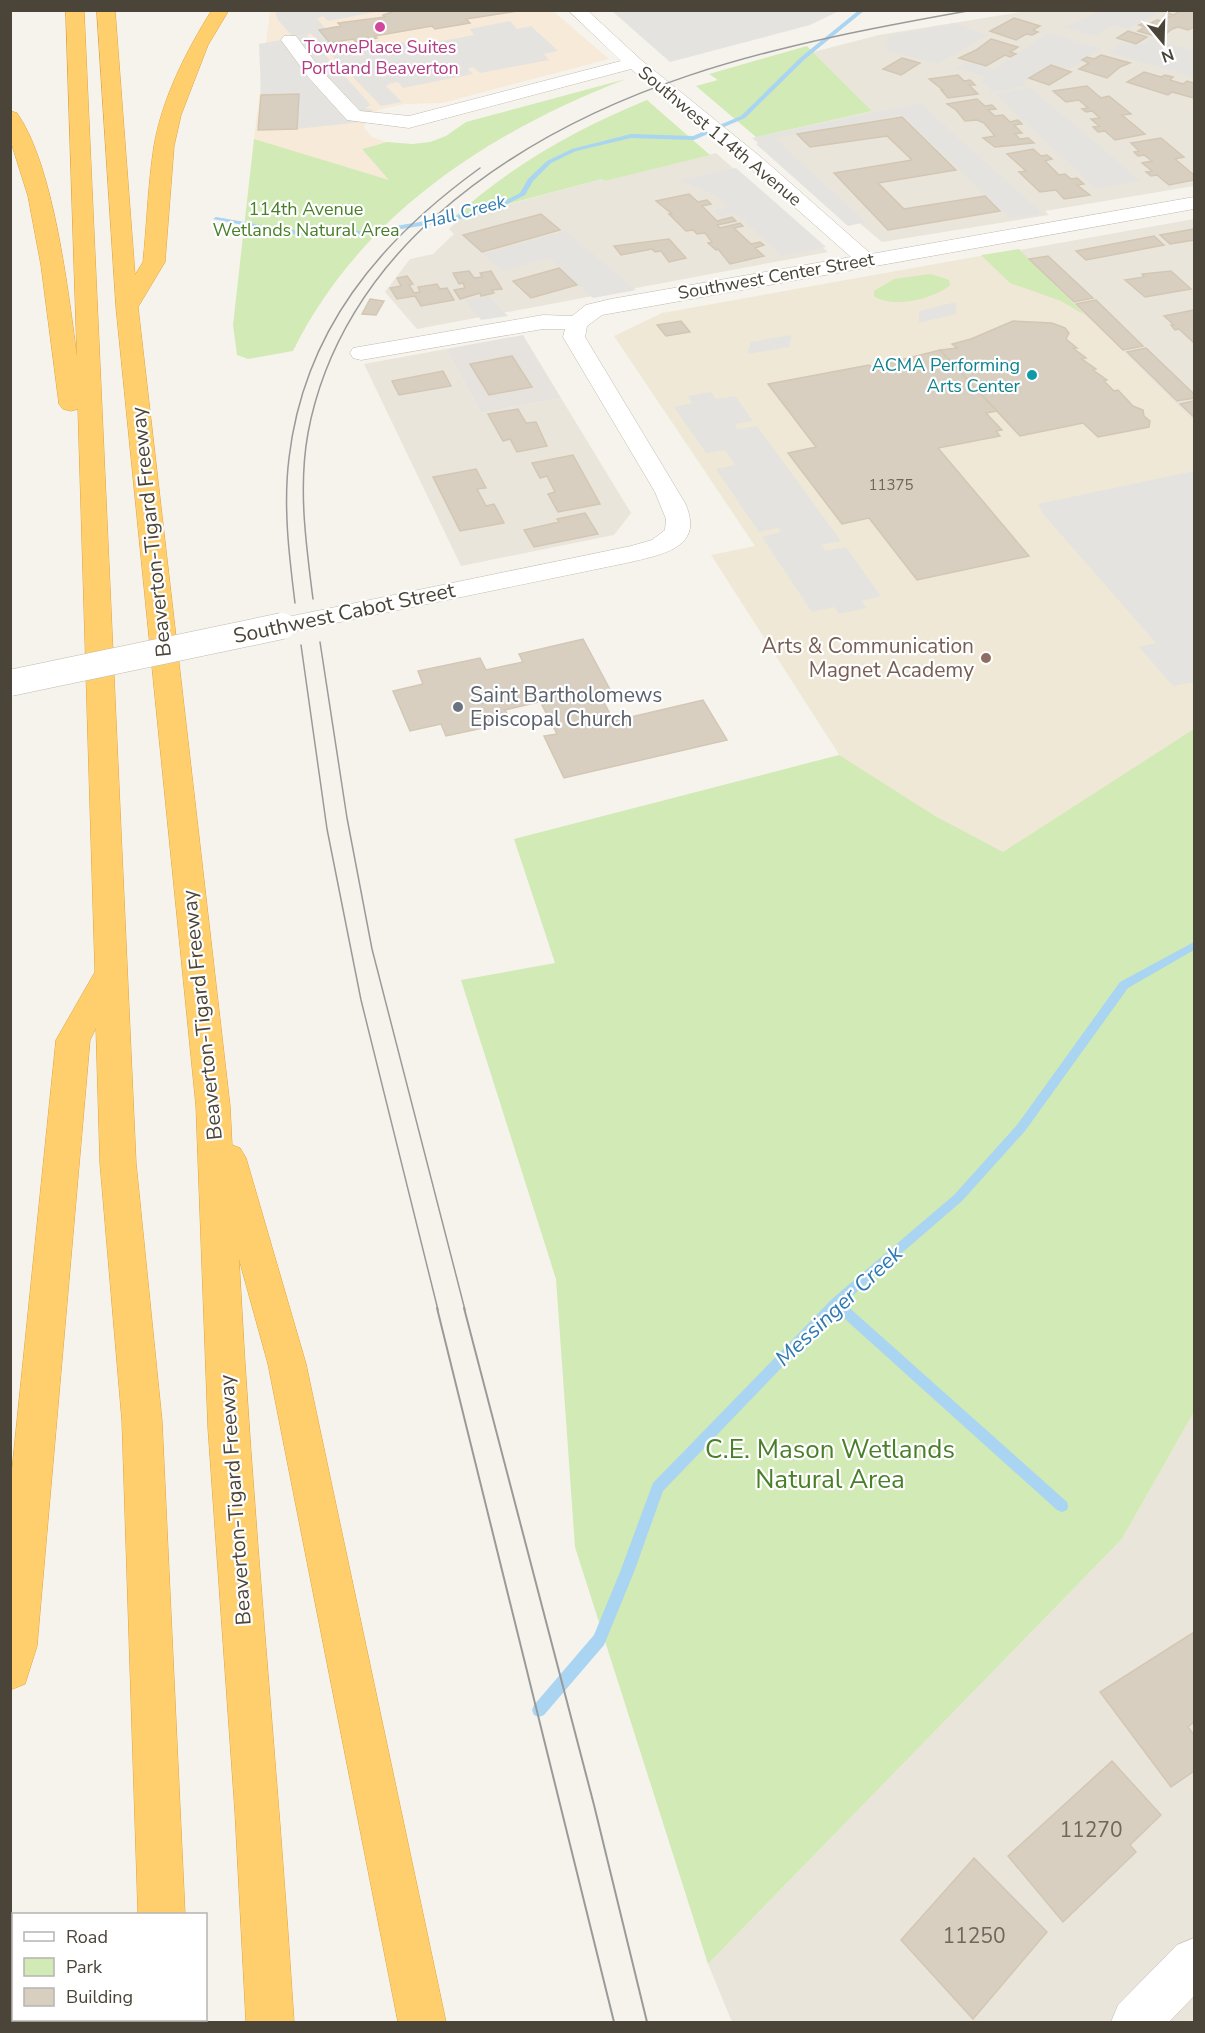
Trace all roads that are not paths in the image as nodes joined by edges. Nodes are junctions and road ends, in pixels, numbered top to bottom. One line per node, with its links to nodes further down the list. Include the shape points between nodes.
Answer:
1 (75, 10): 13 (highway)
2 (106, 10): 10 (highway, Beaverton-Tigard Freeway)
3 (221, 10): 10 (highway, via 199,45 178,97 164,146 154,262)
4 (576, 10): 6 (street, Southwest 114th Avenue)
5 (290, 40): 6 (street, via 354,116 409,122)
6 (633, 63): 9 (street, Southwest 114th Avenue)
7 (10, 117): 13 (highway, via 41,205 61,312 75,434)
8 (1194, 202): 9 (street, Southwest Center Street)
9 (866, 260): 11 (street, Southwest Center Street, via 612,306 594,310)
10 (128, 306): 16 (highway, Beaverton-Tigard Freeway)
11 (577, 322): 12 (street, Southwest Center Street, via 543,322); 14 (street, Southwest Cabot Street, bridge, via 574,337 667,492 679,521 674,534 658,547)
12 (361, 353)
13 (94, 467): 15 (highway)
14 (10, 683)
15 (110, 974): 17 (highway, via 73,1040 17,1634); 18 (highway, via 118,1163 142,1420)
16 (213, 1106): 20 (highway, Beaverton-Tigard Freeway, via 228,1428); 21 (highway, via 287,1364)
17 (10, 1669)
18 (162, 1913)
19 (1194, 1962): 22 (street)
20 (270, 2022)
21 (422, 2022)
22 (1135, 2022)

